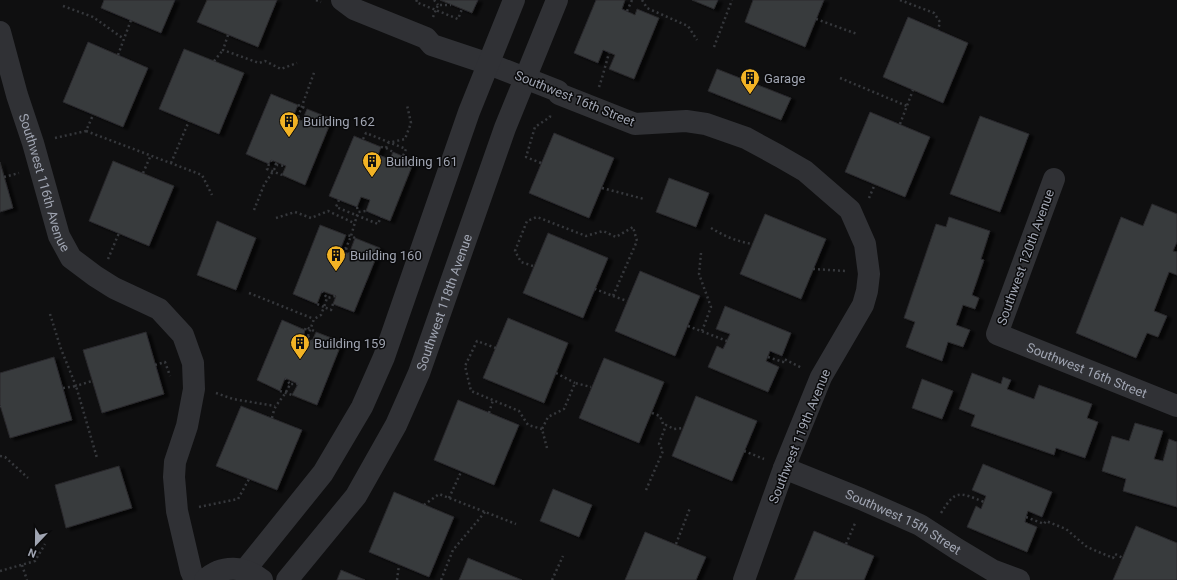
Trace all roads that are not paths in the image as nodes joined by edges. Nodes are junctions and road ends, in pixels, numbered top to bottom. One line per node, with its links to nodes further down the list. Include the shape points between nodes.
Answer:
1 (342, 0): 5 (street, Southwest 16th Street, via 354,9 426,38 432,45)
2 (514, 0): 5 (street)
3 (557, 0): 6 (street, Southwest 118th Avenue)
4 (0, 32): 13 (street, Southwest 116th Avenue, via 59,236 71,258 114,288 159,309 183,335 193,363 194,389 187,426 175,462 174,477 177,511)
5 (489, 64): 6 (street, Southwest 16th Street); 12 (street, via 469,112 384,357 362,407 323,473)
6 (526, 78): 8 (street, Southwest 16th Street, via 635,124 686,121 706,124 746,138 779,156 805,171 850,210 865,244); 15 (street, Southwest 118th Avenue, via 505,128 419,373 396,425 356,496)
7 (1054, 179): 9 (street, Southwest 120th Avenue)
8 (869, 270): 11 (street, Southwest 119th Avenue, via 863,305 821,377)
9 (997, 334): 10 (street, Southwest 16th Street)
10 (1177, 406)
11 (784, 468): 16 (street, Southwest 119th Avenue); 17 (street, Southwest 15th Street, via 861,498 920,525 992,570)
12 (253, 575): 14 (street, via 235,568 224,569)
13 (195, 580)
14 (205, 580)
15 (287, 580)
16 (744, 580)
17 (1019, 580)

